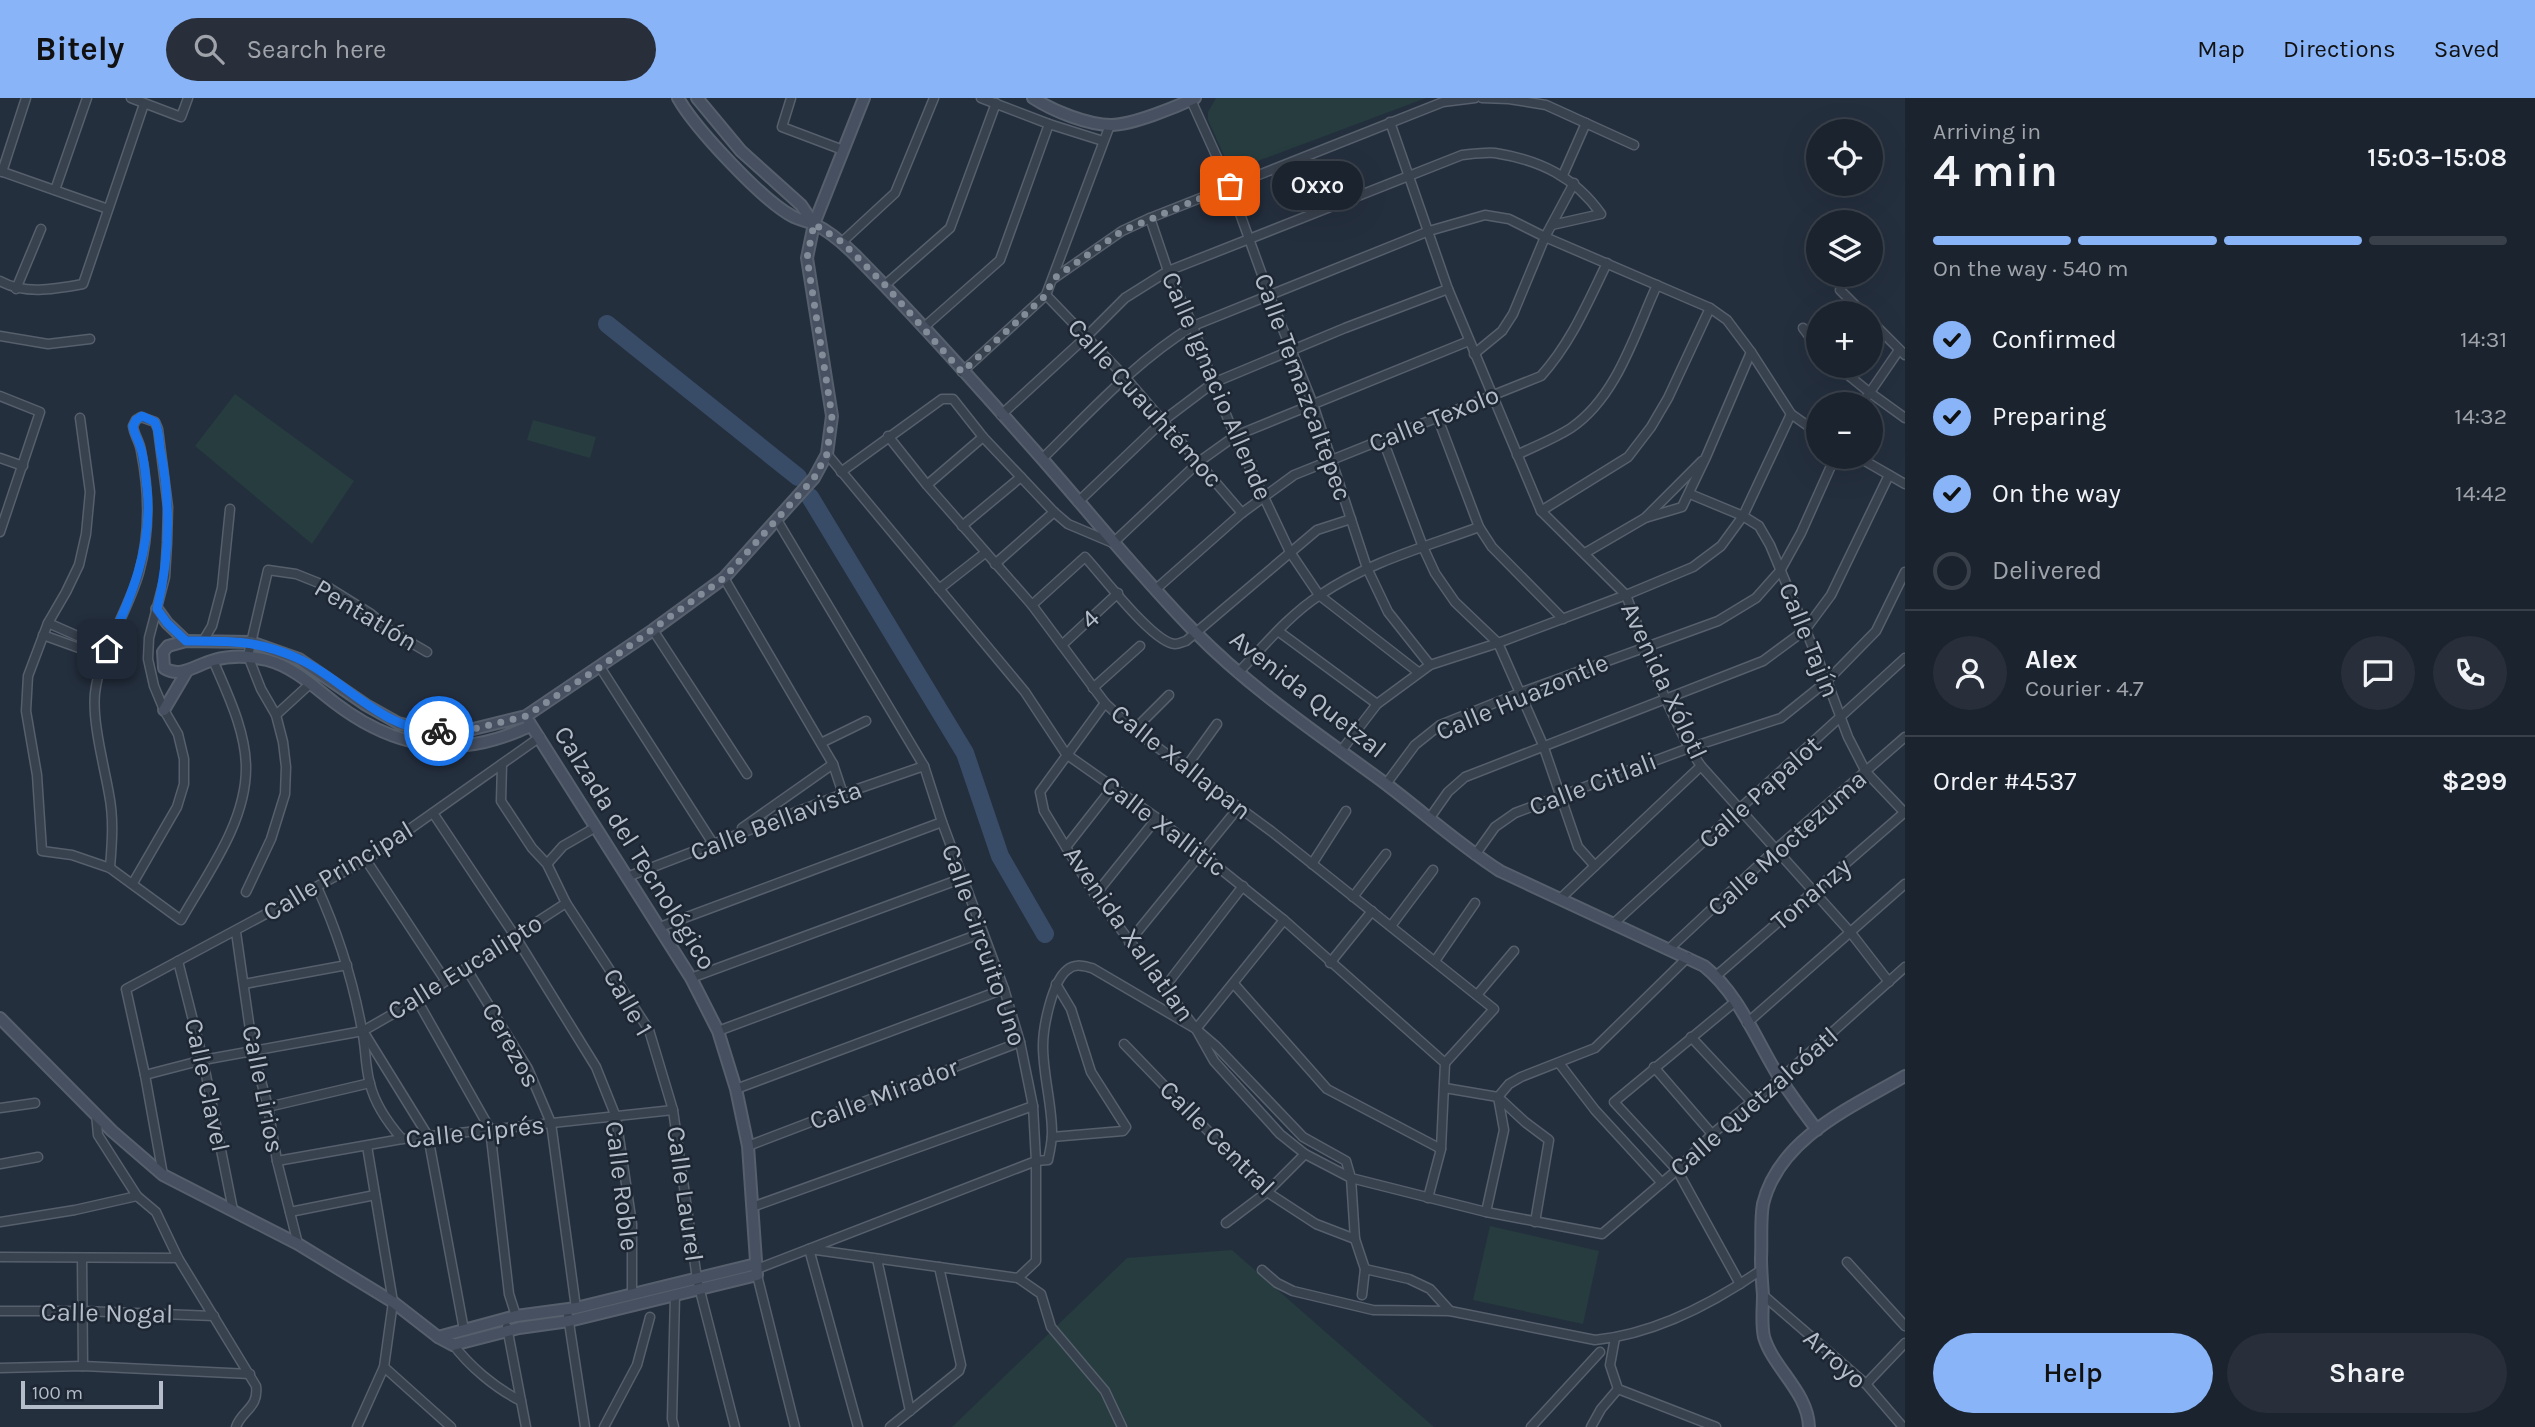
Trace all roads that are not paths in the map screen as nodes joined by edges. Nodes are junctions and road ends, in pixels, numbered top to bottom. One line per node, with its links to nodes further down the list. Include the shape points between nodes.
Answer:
1 (26, 98): 24 (street)
2 (87, 98): 29 (street)
3 (131, 98): 16 (street)
4 (188, 98): 16 (street, via 181,117)
5 (677, 98): 32 (street, via 753,183 793,217)
6 (697, 98): 32 (street, via 741,151 801,205)
7 (791, 98): 23 (street, via 782,127)
8 (864, 98): 23 (street)
9 (934, 98): 38 (street, via 895,193)
10 (981, 98): 15 (street)
11 (1033, 98): 20 (street, via 1077,118)
12 (1475, 98): 17 (street, via 1443,102)
13 (1482, 98): 18 (street, via 1546,105)
14 (1194, 99): 20 (street); 28 (street, Calle Temazcaltepec)
15 (996, 103): 19 (street); 43 (street, via 950,228)
16 (144, 104): 30 (street)
17 (1390, 122): 26 (street, Avenida Xólotl); 28 (street)
18 (1586, 123): 22 (street); 25 (street)
19 (1049, 124): 21 (street); 53 (street, via 1000,260)
20 (1110, 125): 21 (street)
21 (1103, 141): 41 (street)
22 (1634, 145)
23 (843, 150): 32 (street)
24 (1, 171): 29 (street)
25 (1563, 175): 26 (street, via 1493,153 1462,155); 27 (street)
26 (1410, 176): 35 (street, Avenida Xólotl); 37 (street)
27 (1574, 183): 33 (street); 33 (street, via 1601,214)
28 (1230, 186): 31 (street); 37 (street, Calle Temazcaltepec)
29 (55, 190): 30 (street)
30 (108, 209): 45 (street, via 83,284)
31 (1150, 218): 40 (street, Calle Ignacio Allende); 41 (street, via 1122,231)
32 (814, 224): 38 (street, Avenida Quetzal); 85 (street, via 807,258 832,416)
33 (1552, 225): 36 (street)
34 (41, 229): 45 (street)
35 (1429, 231): 36 (street, via 1497,215); 46 (street, Avenida Xólotl); 49 (street)
36 (1545, 237): 39 (street); 64 (street, via 1513,314 1502,331)
37 (1250, 239): 40 (street); 49 (street, Calle Temazcaltepec)
38 (842, 242): 43 (street, Avenida Quetzal)
39 (1607, 263): 44 (street); 70 (street, Calle Texolo, via 1557,359 1541,376)
40 (1168, 271): 52 (street, Calle Ignacio Allende); 58 (street, via 1125,298)
41 (1053, 279): 48 (street)
42 (0, 281): 45 (street)
43 (885, 285): 53 (street, Avenida Quetzal)
44 (1657, 285): 51 (street); 86 (street, via 1599,403 1571,428)
45 (16, 289)
46 (1448, 289): 60 (street, Avenida Xólotl); 61 (street)
47 (1840, 290): 50 (street)
48 (1046, 295): 58 (street, Calle Cuauhtémoc); 65 (street)
49 (1270, 297): 52 (street); 61 (street, Calle Temazcaltepec)
50 (1851, 301)
51 (1710, 309): 62 (street, via 1727,320); 104 (street, via 1668,398 1628,457)
52 (1193, 326): 66 (street); 68 (street, Calle Ignacio Allende)
53 (923, 328): 65 (street, Avenida Quetzal)
54 (1803, 328): 55 (street)
55 (1806, 332)
56 (1883, 333): 63 (street)
57 (0, 337): 59 (street, via 48,344)
58 (1086, 337): 66 (street, Calle Cuauhtémoc); 75 (street)
59 (90, 339)
60 (1469, 341): 64 (street, Avenida Xólotl); 73 (street)
61 (1291, 350): 68 (street); 73 (street, Calle Temazcaltepec)
62 (1751, 352): 74 (street); 87 (street)
63 (1902, 353): 69 (street)
64 (1474, 354): 70 (street, Avenida Xólotl)
65 (962, 372): 75 (street, Avenida Quetzal)
66 (1125, 377): 79 (street, Calle Cuauhtémoc); 89 (street)
67 (1852, 378): 69 (street)
68 (1213, 383): 79 (street); 82 (street, Calle Ignacio Allende)
69 (1869, 392)
70 (1493, 395): 76 (street, Calle Texolo); 86 (street, Avenida Xólotl)
71 (0, 396): 92 (street, via 40,412)
72 (1883, 402): 78 (street)
73 (1313, 404): 82 (street); 91 (street, Calle Temazcaltepec)
74 (1791, 414): 80 (street); 107 (street)
75 (1001, 415): 89 (street, Avenida Quetzal)
76 (1437, 416): 84 (street, Calle Texolo); 113 (street)
77 (80, 418): 133 (street, via 90,492 86,534 79,565)
78 (1905, 418)
79 (1164, 420): 90 (street, Calle Cuauhtémoc); 102 (street)
80 (1806, 425)
81 (888, 436): 83 (street, via 942,399 953,399); 95 (street); 99 (street, Calle Xallapan)
82 (1234, 436): 90 (street); 101 (street, Calle Ignacio Allende)
83 (984, 437): 97 (street); 99 (street)
84 (1383, 440): 91 (street, Calle Texolo); 116 (street)
85 (827, 454): 95 (street, Calle Xallitic); 111 (street, Calzada del Tecnológico, via 814,478)
86 (1517, 455): 104 (street, Avenida Xólotl)
87 (1706, 457): 100 (street); 109 (street)
88 (0, 458): 92 (street)
89 (1042, 459): 102 (street, Avenida Quetzal)
90 (1200, 461): 106 (street, Calle Cuauhtémoc); 115 (street)
91 (1331, 461): 101 (street, Calle Texolo, via 1294,475); 110 (street, Calle Temazcaltepec)
92 (23, 467): 108 (street)
93 (1829, 469): 122 (street, Calle Huazontle)
94 (1879, 469): 96 (street)
95 (841, 472): 125 (street, Calle Xallitic)
96 (1889, 475): 98 (street); 136 (street, via 1831,595)
97 (1021, 477): 105 (street); 112 (street)
98 (1905, 484)
99 (927, 485): 112 (street, Calle Xallapan)
100 (1690, 494): 107 (street, Calle Tajín); 109 (street, via 1682,508)
101 (1262, 496): 106 (street, Calle Texolo); 117 (street, Calle Ignacio Allende)
102 (1078, 502): 115 (street, Avenida Quetzal)
103 (230, 509): 134 (street)
104 (1541, 511): 119 (street, Avenida Xólotl)
105 (1054, 512): 115 (street, via 1068,524); 120 (street)
106 (1242, 513): 126 (street, Calle Texolo)
107 (1743, 516): 122 (street, Calle Tajín, via 1759,526); 129 (street, via 1721,546 1693,567)
108 (3, 518): 114 (street)
109 (1645, 518): 119 (street)
110 (1351, 519): 117 (street, via 1317,530); 121 (street, Calle Temazcaltepec)
111 (777, 520): 124 (street, Calzada del Tecnológico); 182 (street, Calle Circuito Uno)
112 (962, 526): 118 (street, Calle Xallapan)
113 (1479, 527): 116 (street); 132 (street, via 1492,547)
114 (0, 532)
115 (1113, 543): 126 (street, Avenida Quetzal)
116 (1423, 547): 121 (street); 144 (street, via 1455,602)
117 (1290, 552): 128 (street); 138 (street)
118 (985, 553): 120 (street, Calle Xallapan); 125 (street)
119 (1585, 554): 129 (street, Avenida Xólotl)
120 (995, 564): 130 (street, Calle Xallapan)
121 (1367, 568): 128 (street); 153 (street, Calle Temazcaltepec, via 1388,612)
122 (1780, 571): 136 (street, Calle Tajín); 147 (street, Calle Huazontle, via 1756,598 1718,621)
123 (1905, 572): 158 (street, Calle Citlali, via 1876,631)
124 (724, 578): 135 (street, Calzada del Tecnológico); 175 (street)
125 (939, 589): 179 (street, Calle Xallitic, via 1025,692)
126 (1156, 589): 138 (street, Avenida Quetzal)
127 (1118, 593): 130 (street, via 1086,556); 138 (street, via 1141,623 1161,638 1175,644); 145 (street, 4)
128 (1319, 595): 137 (street); 156 (street)
129 (1626, 595): 132 (street); 147 (street, Avenida Xólotl)
130 (1032, 604): 145 (street, Calle Xallapan)
131 (157, 609): 141 (street); 149 (street, via 165,577 168,507 158,429 155,422 142,416 133,426 147,493 146,536 139,572); 166 (street, via 148,659)
132 (1563, 619): 144 (street)
133 (48, 623): 139 (street); 149 (street)
134 (212, 626): 140 (street); 142 (street)
135 (653, 630): 154 (street, Calzada del Tecnológico); 186 (street)
136 (1805, 630): 158 (street, Calle Tajín); 163 (street, via 1763,662)
137 (1278, 631): 157 (street); 165 (street)
138 (1195, 632): 157 (street, Avenida Quetzal)
139 (43, 635): 149 (street); 211 (street, via 29,676 26,711 37,775 42,851)
140 (220, 640): 142 (street); 143 (street)
141 (186, 641): 142 (street); 155 (street, via 168,646 162,659 167,670)
142 (203, 641)
143 (251, 642): 148 (street, Pentatlón, via 268,570 296,574 326,586); 150 (street, Pentatlón); 169 (street, via 299,659 398,723 428,731 461,732)
144 (1498, 643): 153 (street); 161 (street)
145 (1062, 645): 160 (street, Calle Xallapan)
146 (1140, 646): 160 (street)
147 (1647, 646): 161 (street, Calle Huazontle); 163 (street, Avenida Xólotl)
148 (427, 652)
149 (106, 653): 211 (street, via 95,695 113,824)
150 (248, 656): 152 (street); 159 (street, via 275,662); 167 (street)
151 (1905, 659): 168 (street, Calle Papalot)
152 (213, 660): 155 (street); 215 (street, via 242,736 246,769 227,840 180,920)
153 (1430, 665): 156 (street)
154 (600, 667): 169 (street, Calzada del Tecnológico); 201 (street)
155 (187, 671): 166 (street)
156 (1418, 672): 165 (street)
157 (1238, 673): 178 (street, Avenida Quetzal)
158 (1827, 681): 168 (street, Calle Tajín); 177 (street, Calle Citlali, via 1782,718)
159 (311, 683): 167 (street); 169 (street, via 382,733 438,747 496,740)
160 (1093, 688): 164 (street, Calle Xallapan)
161 (1522, 692): 176 (street); 187 (street, Calle Huazontle, via 1440,725 1415,745)
162 (1169, 695): 172 (street)
163 (1665, 698): 176 (street); 177 (street, Avenida Xólotl)
164 (1105, 703): 172 (street, Calle Xallapan); 179 (street)
165 (1377, 704): 178 (street)
166 (164, 710): 215 (street, via 178,734 184,784 177,807)
167 (276, 715): 219 (street, via 284,743 285,794 271,839)
168 (1840, 719): 185 (street, Calle Tajín); 192 (street, Calle Papalot)
169 (529, 721): 173 (street, Calzada del Tecnológico)
170 (866, 721): 175 (street)
171 (1217, 724): 184 (street)
172 (1134, 730): 184 (street, Calle Xallapan)
173 (540, 737): 180 (street, Calle Principal); 199 (street, Calzada del Tecnológico)
174 (1905, 737): 185 (street, Calle Moctezuma)
175 (821, 743): 181 (street)
176 (1543, 745): 190 (street); 197 (street, via 1465,777)
177 (1689, 748): 183 (street, Avenida Xólotl); 190 (street, Calle Citlali)
178 (1341, 751): 187 (street, Avenida Quetzal)
179 (1066, 754): 188 (street, Calle Xallitic); 202 (street, Avenida Xallatlan, via 1040,792 1044,811)
180 (502, 764): 195 (street, Calle Principal); 208 (street, Calle 1, via 500,801)
181 (833, 764): 189 (street); 200 (street)
182 (924, 766): 189 (street, Calle Bellavista); 198 (street, Calle Circuito Uno)
183 (1701, 766): 192 (street, Avenida Xólotl); 210 (street)
184 (1186, 767): 191 (street, Calle Xallapan)
185 (1866, 772): 194 (street, Calle Tajín); 203 (street, Calle Moctezuma)
186 (747, 774)
187 (1386, 784): 197 (street, Avenida Quetzal)
188 (1113, 787): 196 (street, Calle Xallitic); 202 (street)
189 (843, 794): 200 (street, Calle Bellavista)
190 (1562, 797): 206 (street, Calle Citlali, via 1516,813 1495,827); 210 (street, via 1578,846)
191 (1238, 807): 204 (street); 209 (street, Calle Xallapan)
192 (1740, 810): 203 (street, Avenida Xólotl); 228 (street, Calle Papalot)
193 (1346, 811): 209 (street)
194 (1905, 812): 220 (street, Tonanzy)
195 (433, 813): 207 (street, Calle Principal); 234 (street, Calle Roble)
196 (1157, 818): 204 (street, Calle Xallitic); 221 (street)
197 (1429, 819): 206 (street, Avenida Quetzal)
198 (942, 822): 214 (street, Calle Circuito Uno); 230 (street)
199 (591, 830): 208 (street, via 563,846); 213 (street, Calzada del Tecnológico)
200 (730, 836): 201 (street, Calle Bellavista)
201 (714, 845): 213 (street, Calle Bellavista)
202 (1066, 847): 221 (street, Avenida Xallatlan)
203 (1776, 850): 220 (street, Avenida Xólotl); 236 (street, Calle Moctezuma)
204 (1201, 853): 217 (street, Calle Xallitic); 235 (street)
205 (1386, 854): 222 (street)
206 (1475, 855): 223 (street, Avenida Quetzal)
207 (366, 860): 218 (street, Calle Principal); 247 (street)
208 (547, 864): 224 (street, Calle 1)
209 (1312, 864): 222 (street, Calle Xallapan)
210 (1595, 866): 223 (street)
211 (110, 868): 215 (street)
212 (1433, 870): 229 (street)
213 (627, 877): 230 (street, Calzada del Tecnológico)
214 (963, 878): 232 (street, Calle Circuito Uno); 246 (street)
215 (133, 883)
216 (1905, 884): 233 (street)
217 (1243, 886): 227 (street, Calle Xallitic); 252 (street)
218 (317, 887): 231 (street, Calle Principal); 242 (street)
219 (246, 892)
220 (1814, 892): 233 (street, Avenida Xólotl); 245 (street, Tonanzy)
221 (1095, 895): 235 (street, Avenida Xallatlan)
222 (1353, 897): 226 (street, Calle Xallapan)
223 (1561, 898): 228 (street, Avenida Quetzal)
224 (566, 903): 234 (street, Calle Eucalipto); 282 (street, Calle 1, via 649,1030)
225 (1475, 903): 240 (street)
226 (1373, 911): 229 (street, Calle Xallapan); 241 (street)
227 (1284, 920): 241 (street, Calle Xallitic); 251 (street)
228 (1614, 923): 236 (street, Avenida Quetzal)
229 (1391, 926): 240 (street, Calle Xallapan)
230 (660, 927): 246 (street, Calzada del Tecnológico)
231 (236, 932): 239 (street, Calle Principal); 249 (street, Calle Lirios)
232 (982, 933): 253 (street, Calle Circuito Uno); 261 (street)
233 (1851, 933): 248 (street, Avenida Xólotl); 258 (street)
234 (515, 936): 244 (street, Calle Eucalipto); 284 (street, Calle Roble, via 596,1067)
235 (1129, 942): 252 (street, Avenida Xallatlan)
236 (1670, 948): 238 (street, Avenida Quetzal)
237 (1514, 951): 254 (street)
238 (1688, 957): 245 (street, Avenida Quetzal); 268 (street, via 1595,1048)
239 (178, 961): 266 (street, Calle Clavel); 270 (street, Calle Principal, via 126,989)
240 (1435, 961): 254 (street, Calle Xallapan)
241 (1330, 962): 267 (street, Calle Xallitic)
242 (347, 965): 249 (street); 260 (street)
243 (1905, 967): 248 (street, Calle Quetzalcóatl)
244 (466, 968): 247 (street, Calle Eucalipto); 285 (street, Cerezos, via 528,1069)
245 (1716, 976): 256 (street, Avenida Quetzal)
246 (691, 978): 261 (street, Calzada del Tecnológico)
247 (445, 980): 255 (street, Calle Eucalipto)
248 (1889, 982): 272 (street, Calle Quetzalcóatl)
249 (244, 984): 265 (street, Calle Lirios)
250 (1056, 984): 259 (street, via 1068,969 1080,964); 290 (street, via 1043,1046); 290 (street, via 1071,1009 1091,1072 1126,1127 1123,1131)
251 (1234, 984): 259 (street); 296 (street, via 1327,1089)
252 (1164, 988): 259 (street, Avenida Xallatlan)
253 (1004, 989): 263 (street, Calle Circuito Uno); 275 (street)
254 (1477, 995): 267 (street, Calle Xallapan, via 1494,1009)
255 (416, 1000): 260 (street, Calle Eucalipto); 286 (street)
256 (1736, 1001): 258 (street, Avenida Quetzal); 262 (street)
257 (0, 1018): 283 (street)
258 (1747, 1023): 272 (street, Avenida Quetzal)
259 (1196, 1028): 291 (street, Avenida Xallatlan); 293 (street, via 1214,1061)
260 (363, 1031): 265 (street); 273 (street); 289 (street)
261 (718, 1031): 275 (street, Calzada del Tecnológico)
262 (1691, 1037): 269 (street); 277 (street)
263 (1020, 1042): 279 (street, Calle Circuito Uno); 295 (street, Calle Mirador)
264 (1124, 1044): 306 (street, Calle Central)
265 (253, 1051): 266 (street); 280 (street, Calle Lirios)
266 (203, 1060): 270 (street); 311 (street, Calle Clavel)
267 (1445, 1063): 274 (street)
268 (1559, 1063): 276 (street, via 1521,1077); 305 (street)
269 (1654, 1067): 288 (street); 302 (street, via 1614,1102)
270 (145, 1075): 303 (street)
271 (1905, 1076): 287 (street)
272 (1780, 1079): 277 (street, Calle Quetzalcóatl); 287 (street, Avenida Quetzal)
273 (370, 1083): 280 (street); 292 (street, via 385,1119)
274 (1445, 1088): 276 (street); 296 (street)
275 (736, 1089): 295 (street, Calzada del Tecnológico)
276 (1498, 1097): 313 (street, via 1504,1130); 315 (street, via 1549,1140)
277 (1751, 1101): 288 (street, Calle Quetzalcóatl)
278 (35, 1103): 281 (street)
279 (1033, 1106): 300 (street, Calle Circuito Uno); 310 (street)
280 (268, 1107): 299 (street, Calle Lirios)
281 (0, 1108)
282 (673, 1110): 284 (street, Calle Ciprés); 331 (street, Calle Laurel)
283 (95, 1112): 303 (street); 308 (street, via 98,1135)
284 (616, 1117): 285 (street, Calle Ciprés); 333 (street, Calle Roble, via 632,1224)
285 (551, 1123): 286 (street, Calle Ciprés); 341 (street, Cerezos)
286 (491, 1129): 289 (street, Calle Ciprés); 343 (street)
287 (1816, 1130): 329 (street, via 1782,1163 1770,1185 1763,1206)
288 (1712, 1134): 302 (street, Calle Quetzalcóatl)
289 (428, 1136): 292 (street, Calle Ciprés); 346 (street)
290 (1052, 1137): 300 (street, via 1048,1160)
291 (1303, 1137): 293 (street); 304 (street, Avenida Xallatlan, via 1346,1161)
292 (402, 1139): 294 (street, Calle Ciprés)
293 (1293, 1144): 297 (street)
294 (368, 1146): 299 (street, Calle Ciprés); 307 (street)
295 (748, 1146): 310 (street, Calzada del Tecnológico)
296 (1441, 1149): 309 (street)
297 (1305, 1154): 304 (street); 306 (street)
298 (38, 1157): 301 (street)
299 (277, 1161): 312 (street, Calle Lirios)
300 (1036, 1161): 319 (street); 330 (street, Calle Circuito Uno, via 1036,1261)
301 (0, 1164)
302 (1676, 1170): 305 (street, Calle Quetzalcóatl); 332 (street)
303 (163, 1175): 311 (street)
304 (1351, 1178): 309 (street); 317 (street)
305 (1662, 1183): 315 (street, Calle Quetzalcóatl, via 1602,1234)
306 (1267, 1192): 316 (street); 317 (street, Calle Central, via 1316,1224)
307 (374, 1195): 312 (street); 337 (street)
308 (137, 1196): 314 (street); 322 (street, via 156,1212)
309 (1427, 1198): 313 (street)
310 (752, 1207): 326 (street, Calzada del Tecnológico)
311 (233, 1210): 318 (street)
312 (290, 1212): 318 (street, Calle Lirios)
313 (1486, 1212): 315 (street)
314 (0, 1222)
315 (1535, 1222)
316 (1226, 1223)
317 (1355, 1239): 327 (street)
318 (298, 1244): 337 (street)
319 (809, 1249): 323 (street); 326 (street); 373 (street)
320 (0, 1257): 321 (street)
321 (82, 1258): 322 (street); 339 (street)
322 (178, 1258): 342 (street)
323 (877, 1259): 325 (street); 362 (street)
324 (1847, 1262): 345 (street)
325 (939, 1267): 330 (street); 362 (street, via 961,1365)
326 (757, 1269): 331 (street); 372 (street)
327 (1365, 1269): 334 (street); 340 (street, via 1430,1289)
328 (1262, 1270): 340 (street, via 1276,1283 1325,1300 1373,1310)
329 (1761, 1270): 332 (street); 335 (street)
330 (1018, 1278): 364 (street, via 1041,1294 1051,1326 1105,1391)
331 (699, 1284): 333 (street); 336 (street); 371 (street, Calle Laurel)
332 (1740, 1284): 349 (street, via 1659,1325)
333 (632, 1294): 341 (street)
334 (1362, 1295)
335 (1763, 1295): 359 (street, Arroyo); 378 (street, via 1765,1338 1793,1384)
336 (675, 1296): 341 (street); 370 (street)
337 (393, 1302): 348 (street); 356 (street)
338 (0, 1311): 339 (street, Calle Nogal)
339 (83, 1311): 342 (street, Calle Nogal); 355 (street)
340 (1450, 1311): 350 (street)
341 (570, 1313): 343 (street); 347 (street); 368 (street, Cerezos)
342 (214, 1316): 358 (street)
343 (510, 1317): 346 (street); 347 (street)
344 (650, 1318): 369 (street, via 636,1365)
345 (1905, 1326)
346 (464, 1330): 348 (street)
347 (508, 1331): 352 (street); 361 (street)
348 (442, 1336): 352 (street)
349 (1615, 1338): 350 (street); 354 (street)
350 (1595, 1340): 353 (street)
351 (1905, 1343): 359 (street)
352 (453, 1345): 361 (street, via 463,1358)
353 (1600, 1352): 354 (street); 375 (street)
354 (1610, 1364): 360 (street)
355 (83, 1366): 357 (street); 358 (street)
356 (384, 1367): 365 (street); 366 (street)
357 (0, 1368)
358 (250, 1374): 363 (street, via 258,1397)
359 (1866, 1384): 379 (street, Arroyo)
360 (1618, 1389): 376 (street); 377 (street)
361 (521, 1401): 367 (street)
362 (910, 1411): 374 (street)
363 (236, 1425)
364 (1121, 1426)
365 (357, 1427)
366 (451, 1427)
367 (526, 1427)
368 (585, 1427)
369 (604, 1427)
370 (674, 1427)
371 (735, 1427)
372 (795, 1427)
373 (858, 1427)
374 (890, 1427)
375 (1531, 1427)
376 (1591, 1427)
377 (1716, 1427)
378 (1809, 1427)
379 (1903, 1427)

